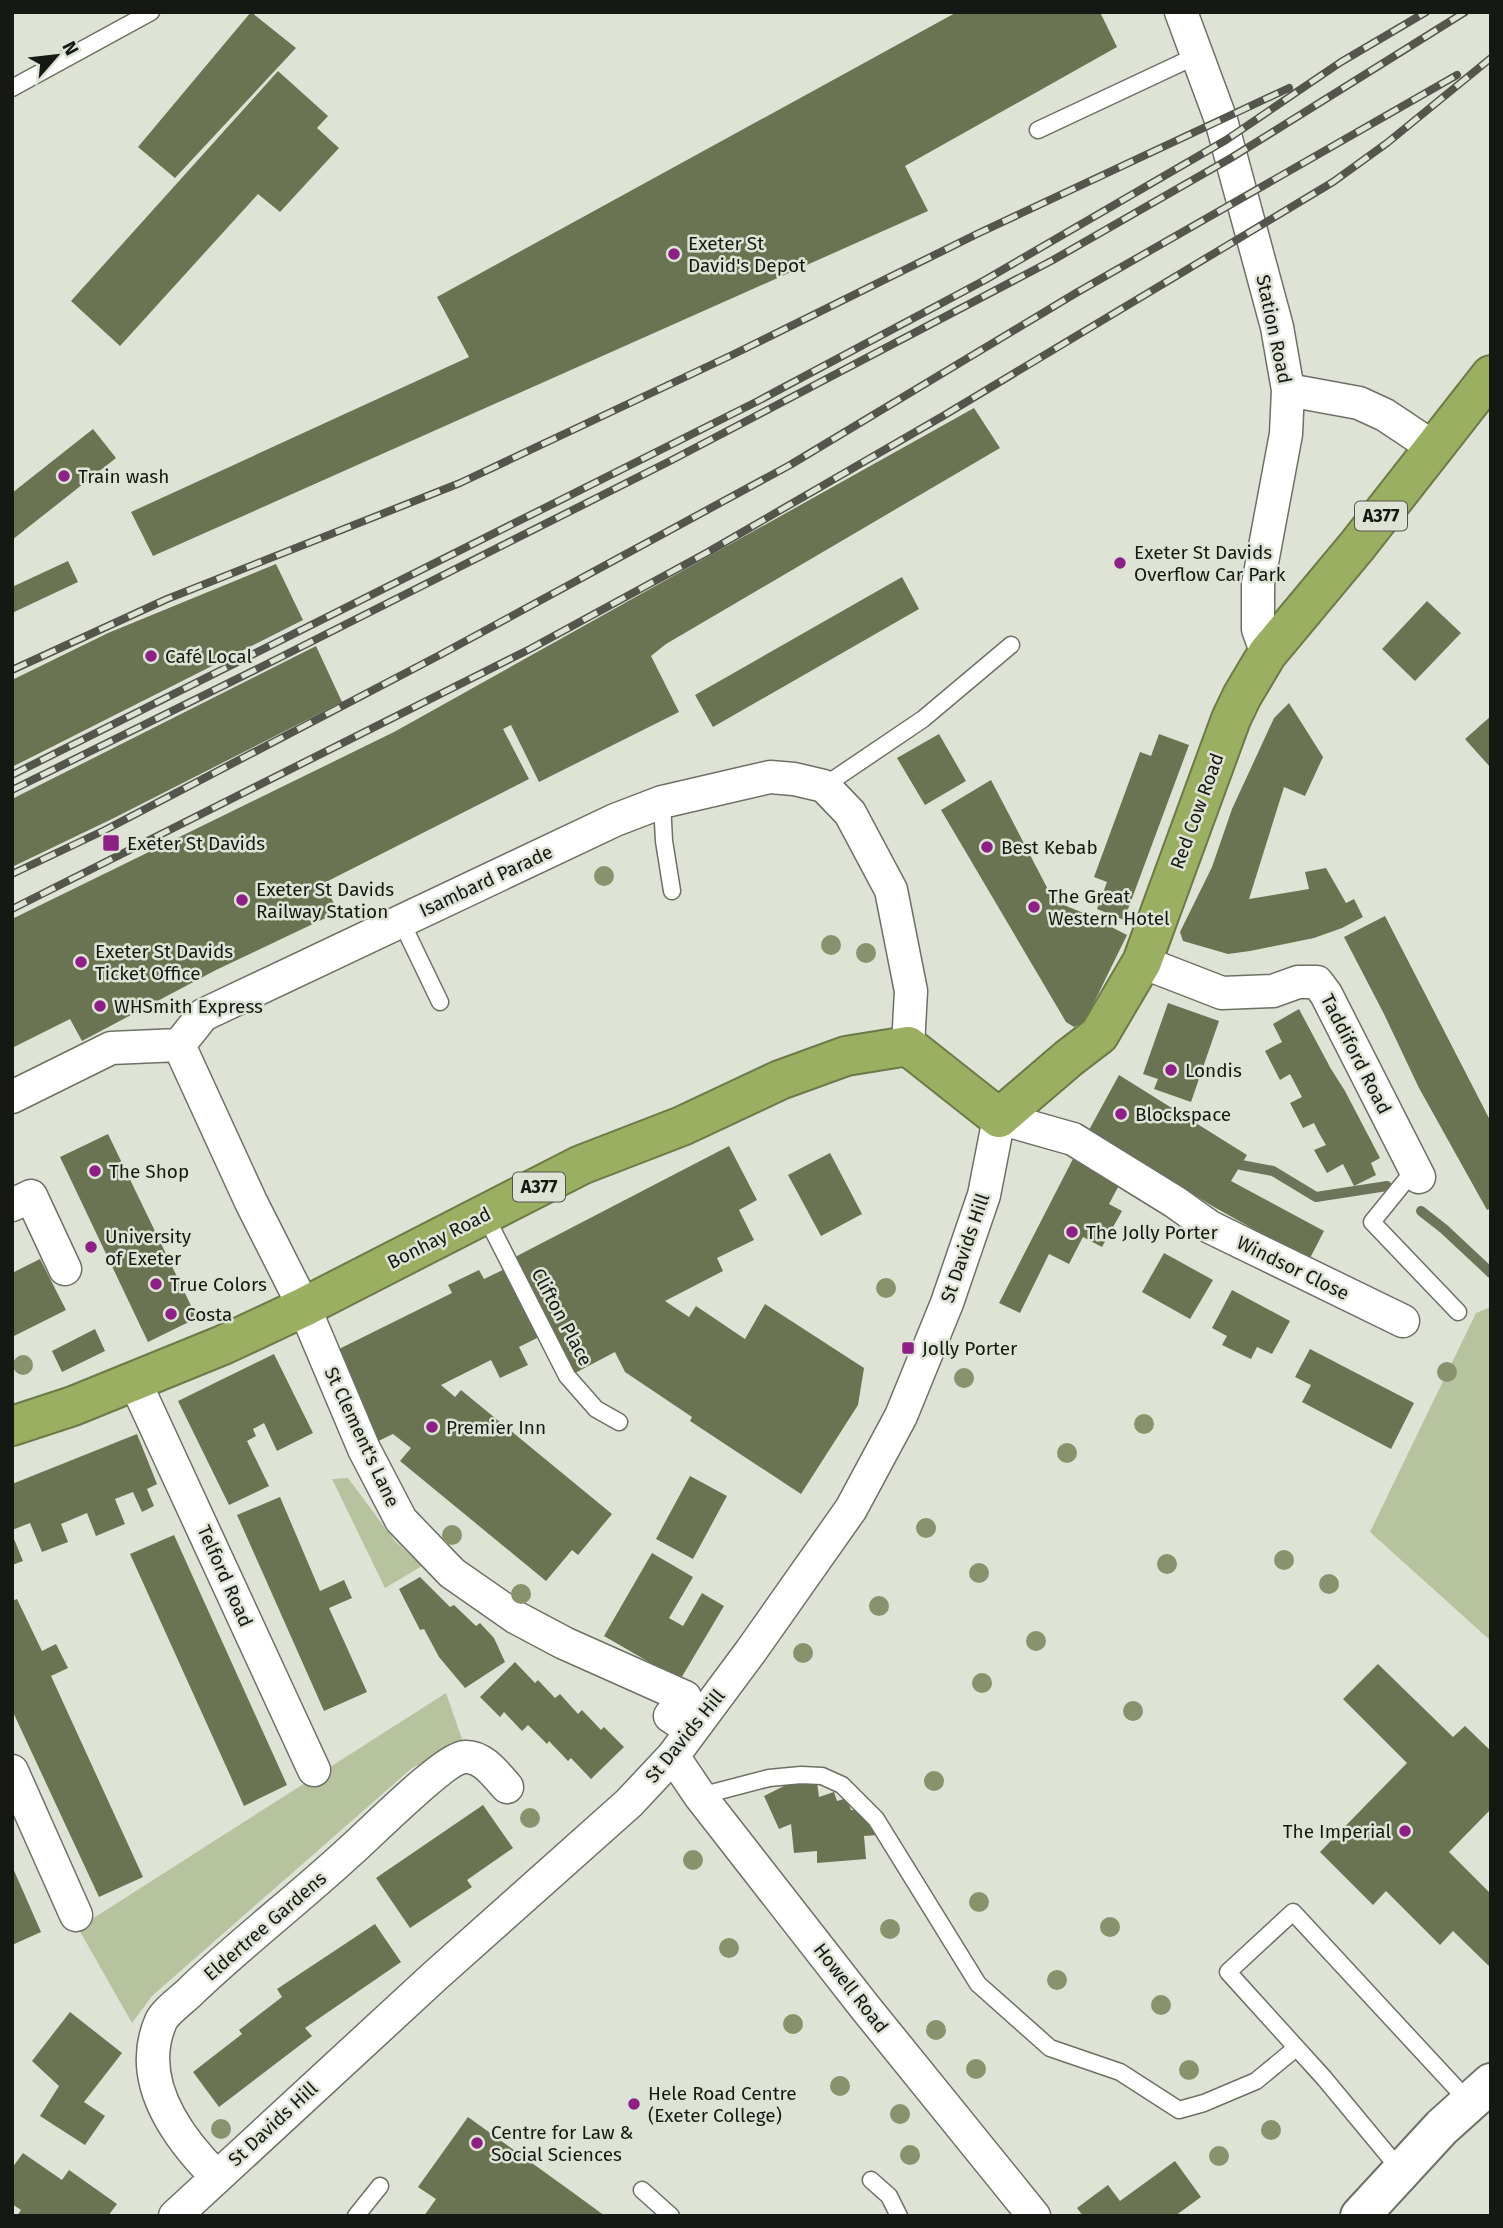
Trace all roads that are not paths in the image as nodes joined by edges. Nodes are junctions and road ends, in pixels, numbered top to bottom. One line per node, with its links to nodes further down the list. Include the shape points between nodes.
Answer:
1 (151, 12): 4 (lane)
2 (1189, 15): 3 (street, Station Road)
3 (1198, 55): 5 (lane); 7 (street, Station Road, via 1221,121 1277,327)
4 (12, 88)
5 (1038, 130)
6 (1491, 374): 8 (highway, A377)
7 (1288, 390): 8 (street, via 1359,403); 10 (street, Station Road, via 1286,435 1258,584 1258,628)
8 (1433, 447): 10 (highway, A377)
9 (1011, 645): 11 (lane, via 923,719)
10 (1267, 654): 15 (highway, Red Cow Road / A377, via 1231,719)
11 (824, 786): 12 (street, Isambard Parade, via 770,777); 18 (street, via 850,813 891,890 911,991)
12 (662, 802): 13 (lane); 14 (street, Isambard Parade)
13 (672, 891)
14 (401, 921): 16 (lane); 17 (street, Isambard Parade, via 203,1015)
15 (1142, 962): 20 (highway, Red Cow Road / A377, via 1099,1035); 21 (street, Taddiford Road, via 1222,993 1273,991 1298,982 1317,982)
16 (440, 1002)
17 (179, 1045): 19 (street, via 111,1048); 25 (street)
18 (908, 1046): 20 (highway); 23 (highway, Bonhay Road / A377, via 846,1056 780,1080 682,1126 581,1165)
19 (12, 1097)
20 (999, 1118): 27 (street, Windsor Close, via 1073,1139 1210,1227); 31 (street, St Davids Hill, via 984,1195 901,1416 851,1510)
21 (1417, 1173): 26 (lane, via 1372,1222)
22 (12, 1205): 24 (street, via 31,1196)
23 (485, 1215): 25 (highway, Bonhay Road / A377); 29 (lane, Clifton Place, via 567,1377 596,1409)
24 (65, 1269)
25 (304, 1307): 28 (highway, Bonhay Road / A377); 31 (street, St Clement's Lane, via 363,1449 401,1520 452,1573 515,1616 685,1697 670,1716)
26 (1458, 1312)
27 (1403, 1321)
28 (135, 1382): 30 (highway, Bonhay Road / A377); 33 (street, Telford Road)
29 (620, 1422)
30 (12, 1426)
31 (691, 1730): 32 (street, St Davids Hill)
32 (673, 1756): 36 (street, Howell Road); 41 (street, St Davids Hill, via 629,1803)
33 (314, 1770)
34 (12, 1771): 37 (street)
35 (507, 1787): 41 (street, Eldertree Gardens, via 479,1759 464,1756 451,1763 162,2020 153,2053 158,2094 194,2155)
36 (700, 1796): 38 (lane, via 801,1774 822,1776 842,1785 876,1819 978,1984 1050,2048 1120,2072 1179,2110 1256,2081); 49 (street, Howell Road)
37 (76, 1915)
38 (1296, 2048): 39 (lane, via 1228,1972 1293,1912); 40 (lane)
39 (1480, 2092): 40 (main road)
40 (1402, 2172): 50 (main road)
41 (216, 2176): 45 (street, St Davids Hill)
42 (871, 2180): 48 (lane, via 888,2196)
43 (380, 2186): 46 (lane)
44 (642, 2190): 47 (lane)
45 (175, 2216)
46 (356, 2216)
47 (671, 2216)
48 (899, 2216)
49 (1034, 2216)
50 (1360, 2216)

